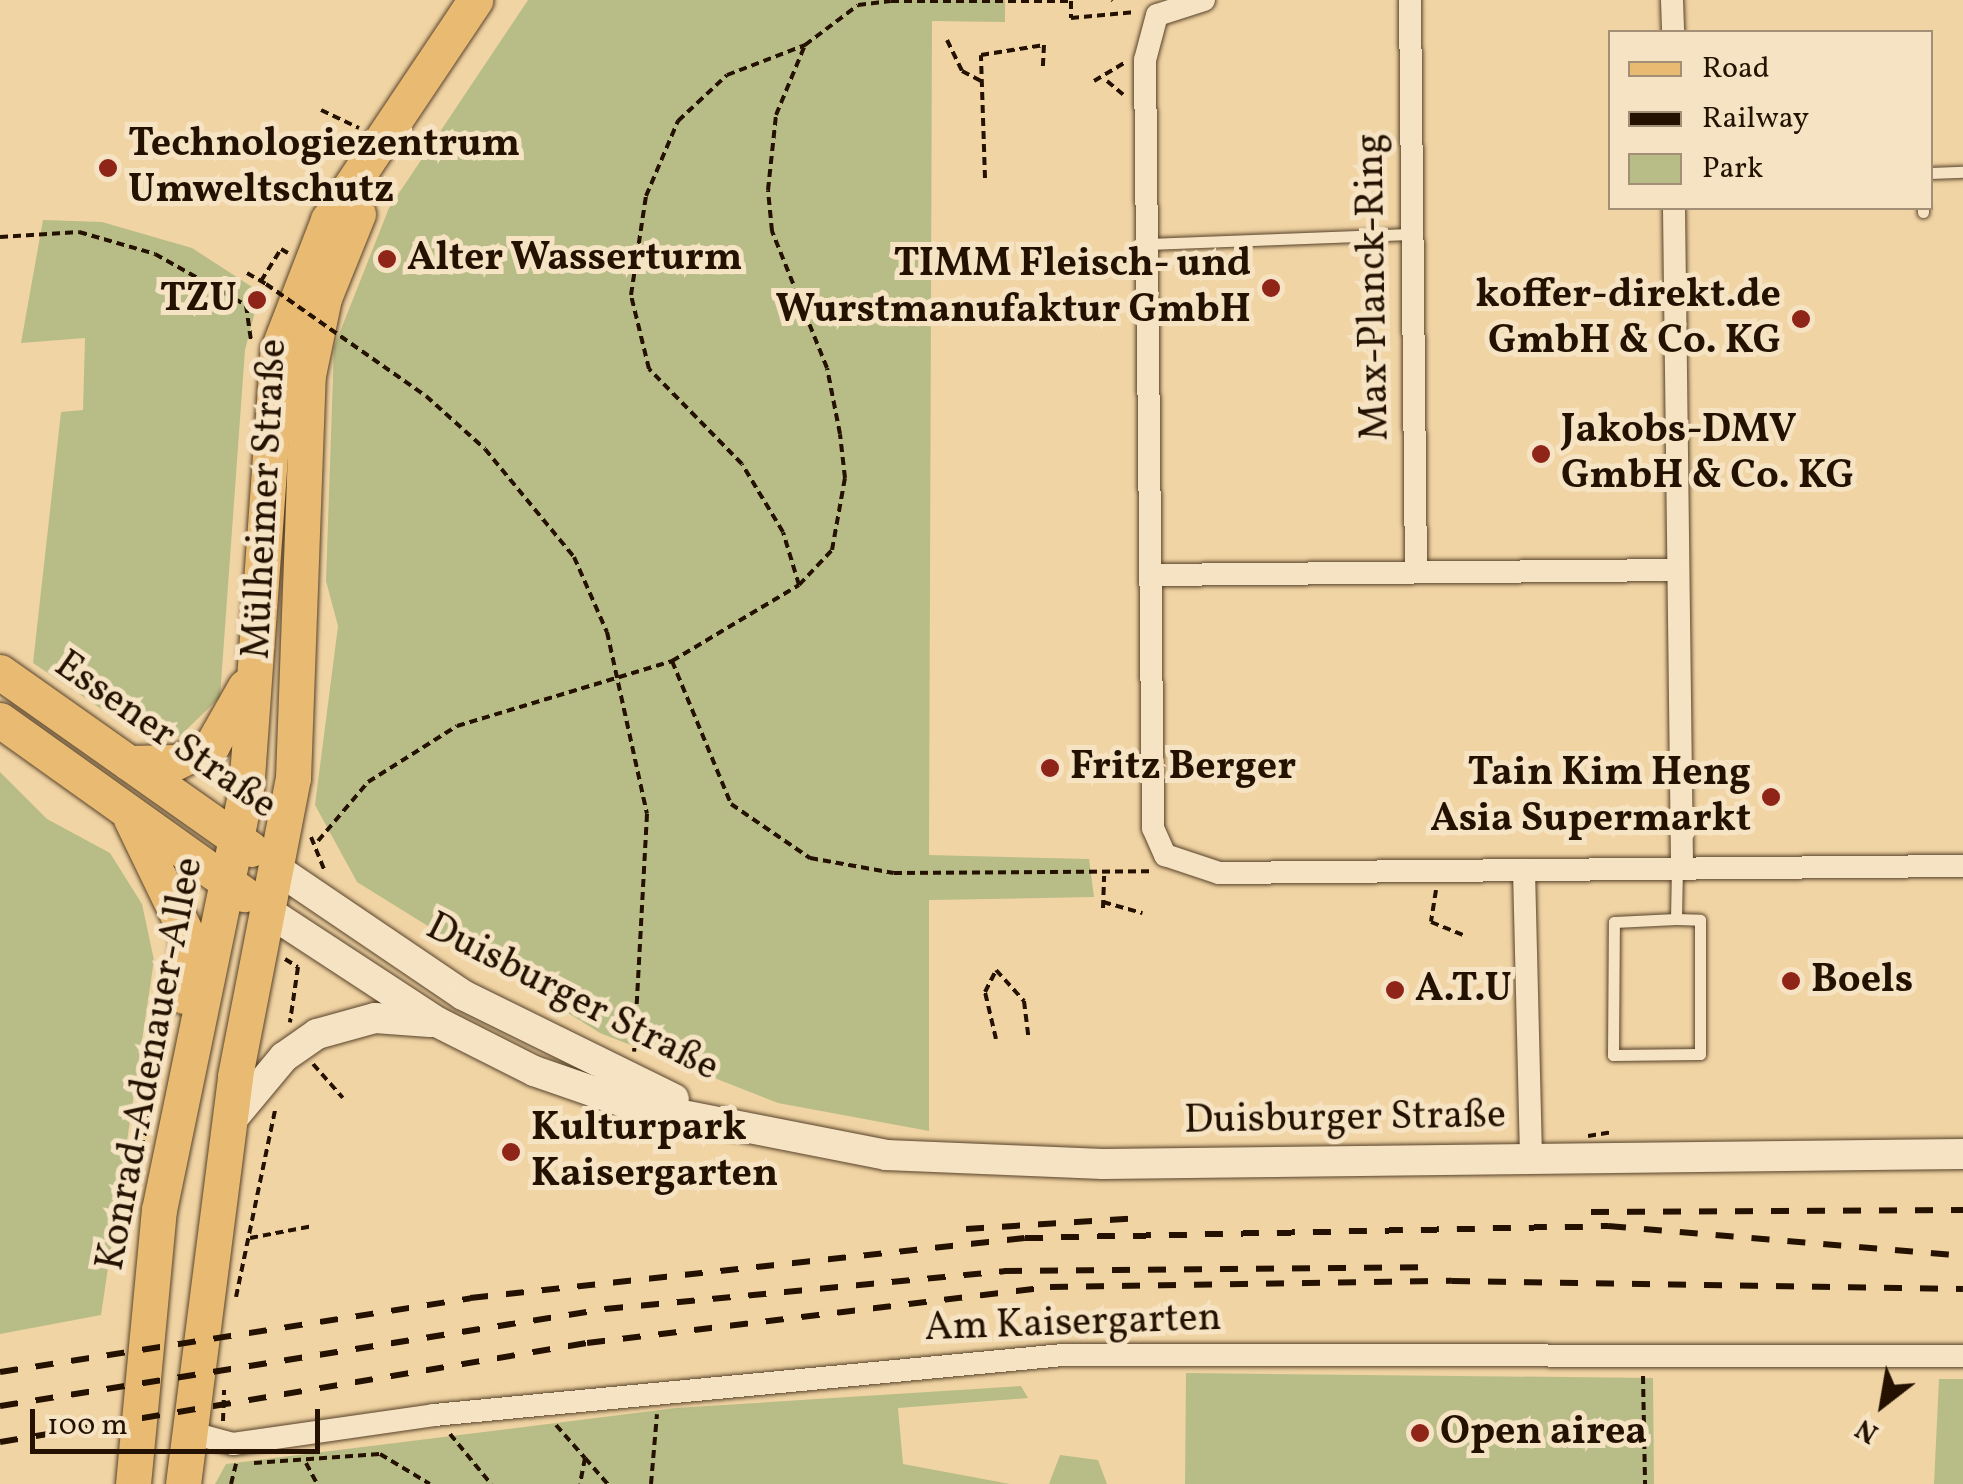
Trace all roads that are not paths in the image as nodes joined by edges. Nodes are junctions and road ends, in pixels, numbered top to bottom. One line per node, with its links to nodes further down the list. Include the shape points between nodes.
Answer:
1 (475, 0): 16 (main road, Mülheimer Straße, via 307,262 278,350)
2 (498, 0): 25 (main road, Mülheimer Straße, via 365,200 316,327 305,407 297,739)
3 (1204, 0): 6 (street)
4 (1410, 0): 11 (street, Max-Planck-Ring)
5 (1672, 0): 7 (street)
6 (1150, 7): 12 (street)
7 (1673, 30)
8 (1963, 172): 9 (lane)
9 (1933, 173)
10 (1674, 210): 13 (street)
11 (1410, 234): 12 (lane); 14 (street, Max-Planck-Ring)
12 (1147, 244): 15 (street)
13 (1677, 570): 14 (street); 23 (street)
14 (1416, 572): 15 (street)
15 (1150, 575): 24 (street, via 1153,828 1172,861 1212,873)
16 (256, 648): 19 (main road, via 222,736 176,762); 21 (main road, Mülheimer Straße)
17 (0, 672): 19 (main road, Essener Straße)
18 (0, 720): 20 (main road, Essener Straße)
19 (128, 763): 21 (main road, Essener Straße)
20 (132, 819): 26 (main road, Essener Straße); 34 (main road, via 188,938 158,1150)
21 (237, 838): 25 (main road, Essener Straße); 26 (main road, Konrad-Adenauer-Allee)
22 (1963, 866): 23 (street)
23 (1680, 867): 24 (street); 28 (lane)
24 (1524, 870): 33 (street)
25 (280, 871): 27 (main road); 31 (main road, Duisburger Straße, via 463,995)
26 (228, 884): 27 (main road, Essener Straße); 34 (main road, Konrad-Adenauer-Allee)
27 (269, 912): 29 (main road, Duisburger Straße); 30 (main road)
28 (1676, 919): 28 (lane, via 1614,922 1613,1054 1700,1054 1700,920)
29 (437, 1022): 30 (main road, via 375,1018 318,1034 284,1057); 31 (main road, Duisburger Straße, via 590,1092)
30 (229, 1123): 36 (main road)
31 (732, 1124): 33 (main road, Duisburger Straße, via 856,1150 988,1163)
32 (1963, 1154): 33 (main road, Duisburger Straße)
33 (1530, 1156)
34 (159, 1210): 37 (main road, Konrad-Adenauer-Allee)
35 (1963, 1356): 36 (street, Am Kaisergarten, via 1063,1355 434,1414 233,1444)
36 (192, 1433): 38 (main road)
37 (132, 1484)
38 (183, 1484)

